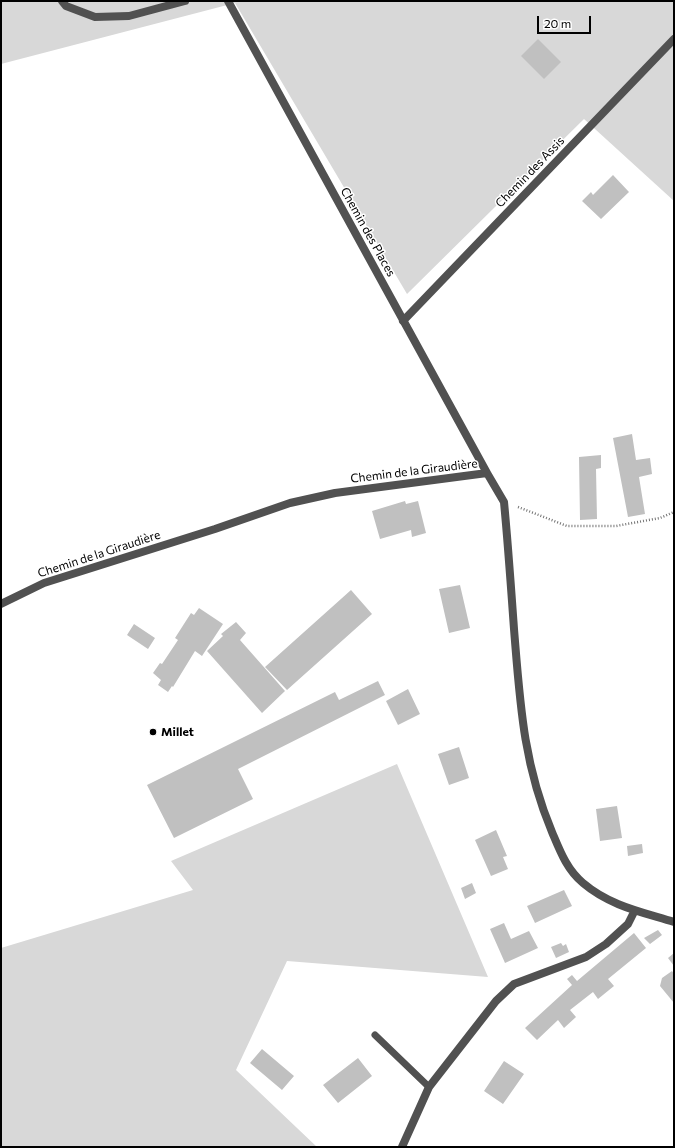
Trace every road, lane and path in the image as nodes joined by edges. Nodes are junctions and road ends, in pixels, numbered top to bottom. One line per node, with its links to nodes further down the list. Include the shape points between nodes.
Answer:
1 (62, 1): 2 (street, via 66,6 94,17 129,16)
2 (185, 1)
3 (228, 1): 5 (street, Chemin des Places)
4 (674, 39): 5 (street, Chemin des Assis)
5 (403, 321): 6 (street, Chemin des Places)
6 (487, 473): 7 (street, Chemin de la Giraudière); 9 (street, Chemin de la Giraudière, via 335,493 290,502 215,529 44,583)
7 (504, 502): 8 (path, via 568,526 616,526 660,518); 10 (street, Chemin de la Giraudière, via 522,730 537,795 560,851 573,873 594,892)
8 (674, 512)
9 (1, 604)
10 (634, 912): 11 (street, Chemin de la Giraudière); 13 (street, via 628,924 606,944 586,957 514,984 496,1001)
11 (674, 922)
12 (375, 1035): 13 (lane)
13 (429, 1086): 14 (street)
14 (402, 1147)

